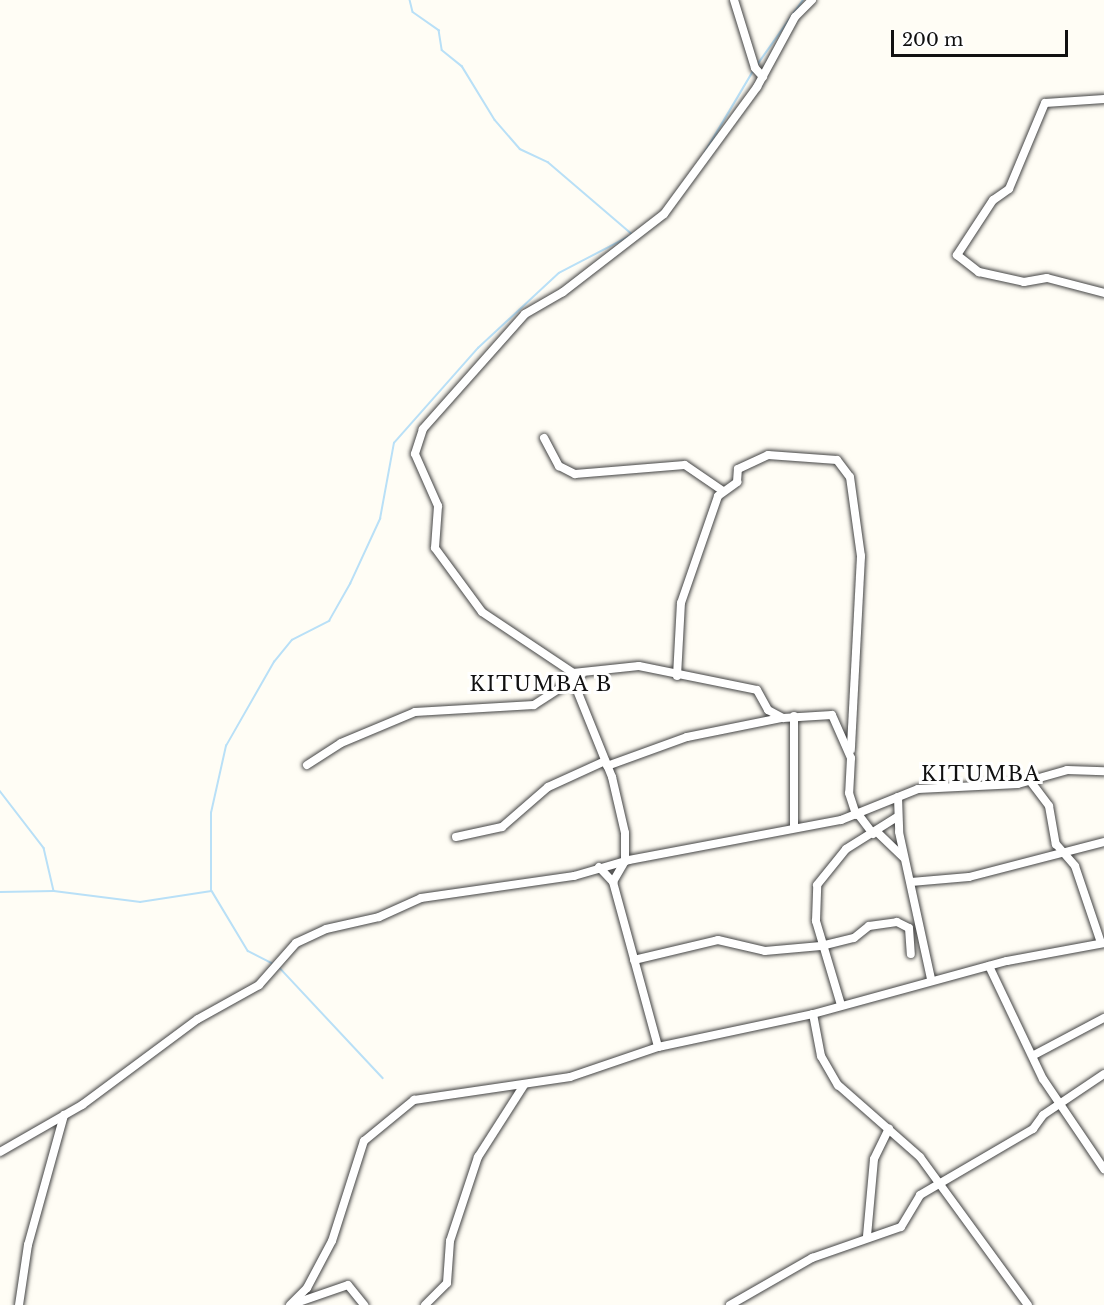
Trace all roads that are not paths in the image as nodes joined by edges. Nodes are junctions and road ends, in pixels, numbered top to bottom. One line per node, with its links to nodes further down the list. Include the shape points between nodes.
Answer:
1 (734, 0): 3 (street, via 755,68)
2 (812, 0): 3 (street, via 795,17)
3 (763, 77): 8 (street, via 664,214 564,292 525,314 423,429 415,446 416,460 438,506 435,543 440,556 482,612)
4 (1104, 99): 5 (street, via 1045,103 1009,189 971,228 957,257 980,272 1024,282 1047,278)
5 (1104, 293)
6 (544, 438): 7 (street, via 560,466 575,474 685,465)
7 (723, 491): 10 (street, via 681,603); 14 (street, via 736,482 744,464 768,455 837,460 848,471 861,580)
8 (569, 671): 9 (street); 11 (street)
9 (582, 674): 10 (street, via 639,666); 11 (street)
10 (677, 676): 13 (street, via 757,690 768,710)
11 (573, 680): 15 (street); 16 (street, via 534,705 415,712 341,743)
12 (794, 716): 13 (street); 14 (street, via 836,717); 22 (street)
13 (783, 718): 15 (street, via 687,738)
14 (851, 758): 20 (street, via 849,793)
15 (606, 764): 24 (street, via 548,787 502,827); 27 (street, via 625,833)
16 (308, 765)
17 (1104, 771): 18 (street, via 1067,770)
18 (1031, 782): 19 (street, via 937,786); 26 (street, via 1048,807 1053,839)
19 (898, 797): 20 (street); 21 (street)
20 (857, 815): 22 (street); 23 (street)
21 (897, 817): 23 (street); 28 (street)
22 (794, 827): 27 (street)
23 (875, 833): 28 (street); 33 (street, via 842,852 817,885 814,912)
24 (456, 837)
25 (1104, 842): 26 (street)
26 (1064, 852): 31 (street, via 969,877); 32 (street, via 1089,900)
27 (625, 861): 29 (street); 30 (street)
28 (906, 862): 31 (street)
29 (599, 867): 30 (street); 46 (street, via 574,876 421,898 379,918 303,937 259,985 198,1019)
30 (613, 882): 35 (street)
31 (911, 882): 37 (street)
32 (1102, 943): 36 (street)
33 (821, 946): 34 (street, via 854,938 869,926 901,922 909,928); 35 (street, via 765,951 718,940); 38 (street)
34 (911, 954)
35 (634, 960): 41 (street)
36 (989, 966): 37 (street); 42 (street)
37 (931, 979): 38 (street)
38 (841, 1005): 39 (street)
39 (813, 1014): 41 (street); 47 (street, via 826,1068 853,1103)
40 (1104, 1018): 42 (street)
41 (658, 1047): 44 (street, via 590,1072)
42 (1034, 1055): 45 (street)
43 (1104, 1074): 45 (street)
44 (524, 1085): 52 (street, via 414,1100 368,1135 351,1171 332,1241); 55 (street, via 478,1157 450,1241 447,1283)
45 (1062, 1106): 49 (street); 50 (street, via 958,1176)
46 (64, 1115): 48 (street); 53 (street, via 28,1245)
47 (890, 1128): 50 (street); 51 (street, via 874,1159)
48 (0, 1152)
49 (1104, 1169)
50 (939, 1183): 51 (street, via 915,1201 901,1227); 57 (street)
51 (867, 1236): 56 (street, via 794,1267)
52 (292, 1304): 54 (street, via 348,1285)
53 (19, 1305)
54 (364, 1305)
55 (425, 1305)
56 (730, 1305)
57 (1028, 1305)

